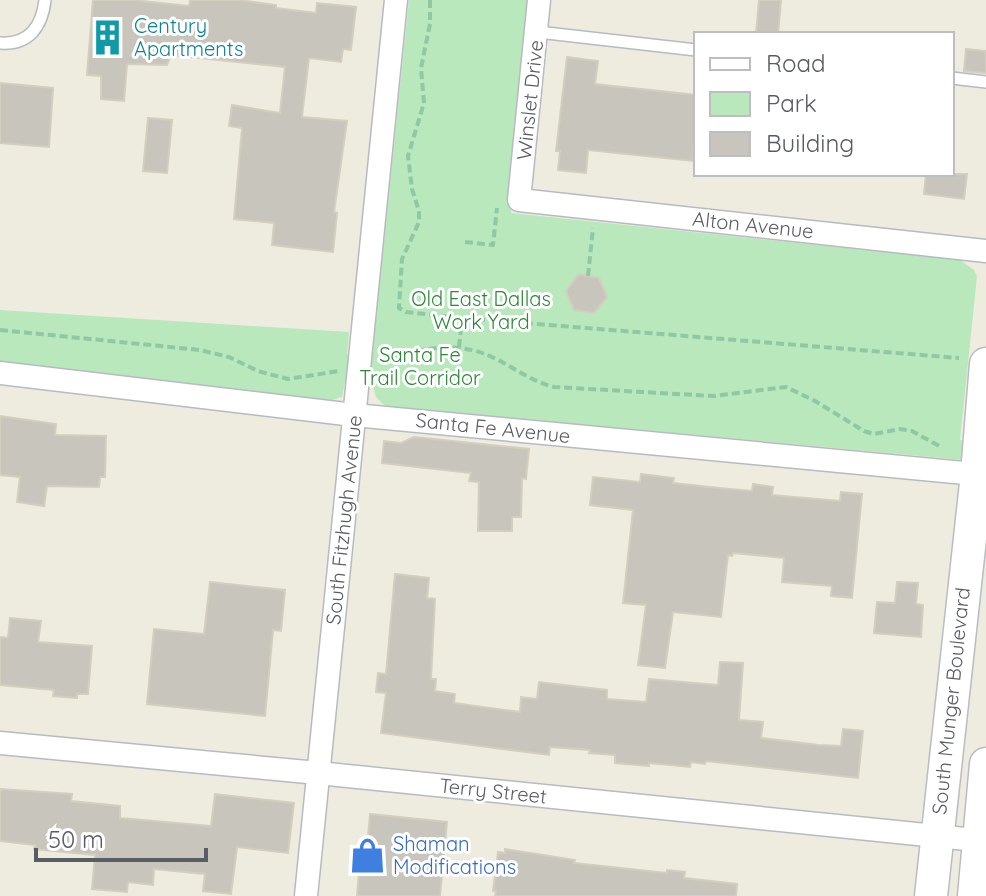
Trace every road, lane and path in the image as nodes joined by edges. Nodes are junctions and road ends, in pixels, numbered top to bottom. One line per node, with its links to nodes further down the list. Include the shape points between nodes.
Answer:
1 (45, 0): 6 (lane, via 43,17 28,37 15,44)
2 (396, 0): 23 (street, South Fitzhugh Avenue)
3 (430, 0): 16 (path, via 421,68 424,103 408,156 419,222 402,259 398,303 406,312)
4 (539, 0): 5 (street, Winslet Drive)
5 (538, 32): 7 (lane); 10 (street, Winslet Drive)
6 (0, 43)
7 (694, 50)
8 (954, 78): 9 (lane)
9 (986, 82)
10 (519, 200): 14 (street, Alton Avenue)
11 (497, 215): 13 (path, via 493,245)
12 (594, 226): 15 (path)
13 (465, 242)
14 (986, 251)
15 (588, 276)
16 (462, 318): 18 (path); 19 (path)
17 (0, 330): 21 (path, via 200,350 288,379)
18 (459, 347): 20 (path); 24 (path, via 554,387 713,396 786,387 864,431 912,431)
19 (973, 361): 25 (main road, South Munger Boulevard)
20 (370, 363)
21 (348, 370)
22 (0, 373): 23 (street, Santa Fe Avenue)
23 (354, 415): 25 (street, Santa Fe Avenue); 28 (street, South Fitzhugh Avenue)
24 (950, 451)
25 (981, 475): 29 (main road, South Munger Boulevard)
26 (0, 743): 28 (street, Terry Street)
27 (986, 764): 30 (main road, South Munger Boulevard)
28 (318, 773): 29 (street, Terry Street); 31 (street, South Fitzhugh Avenue)
29 (936, 837): 30 (street, Terry Street); 32 (main road, South Munger Boulevard)
30 (982, 841): 33 (main road, South Munger Boulevard)
31 (306, 896)
32 (931, 896)
33 (974, 896)

